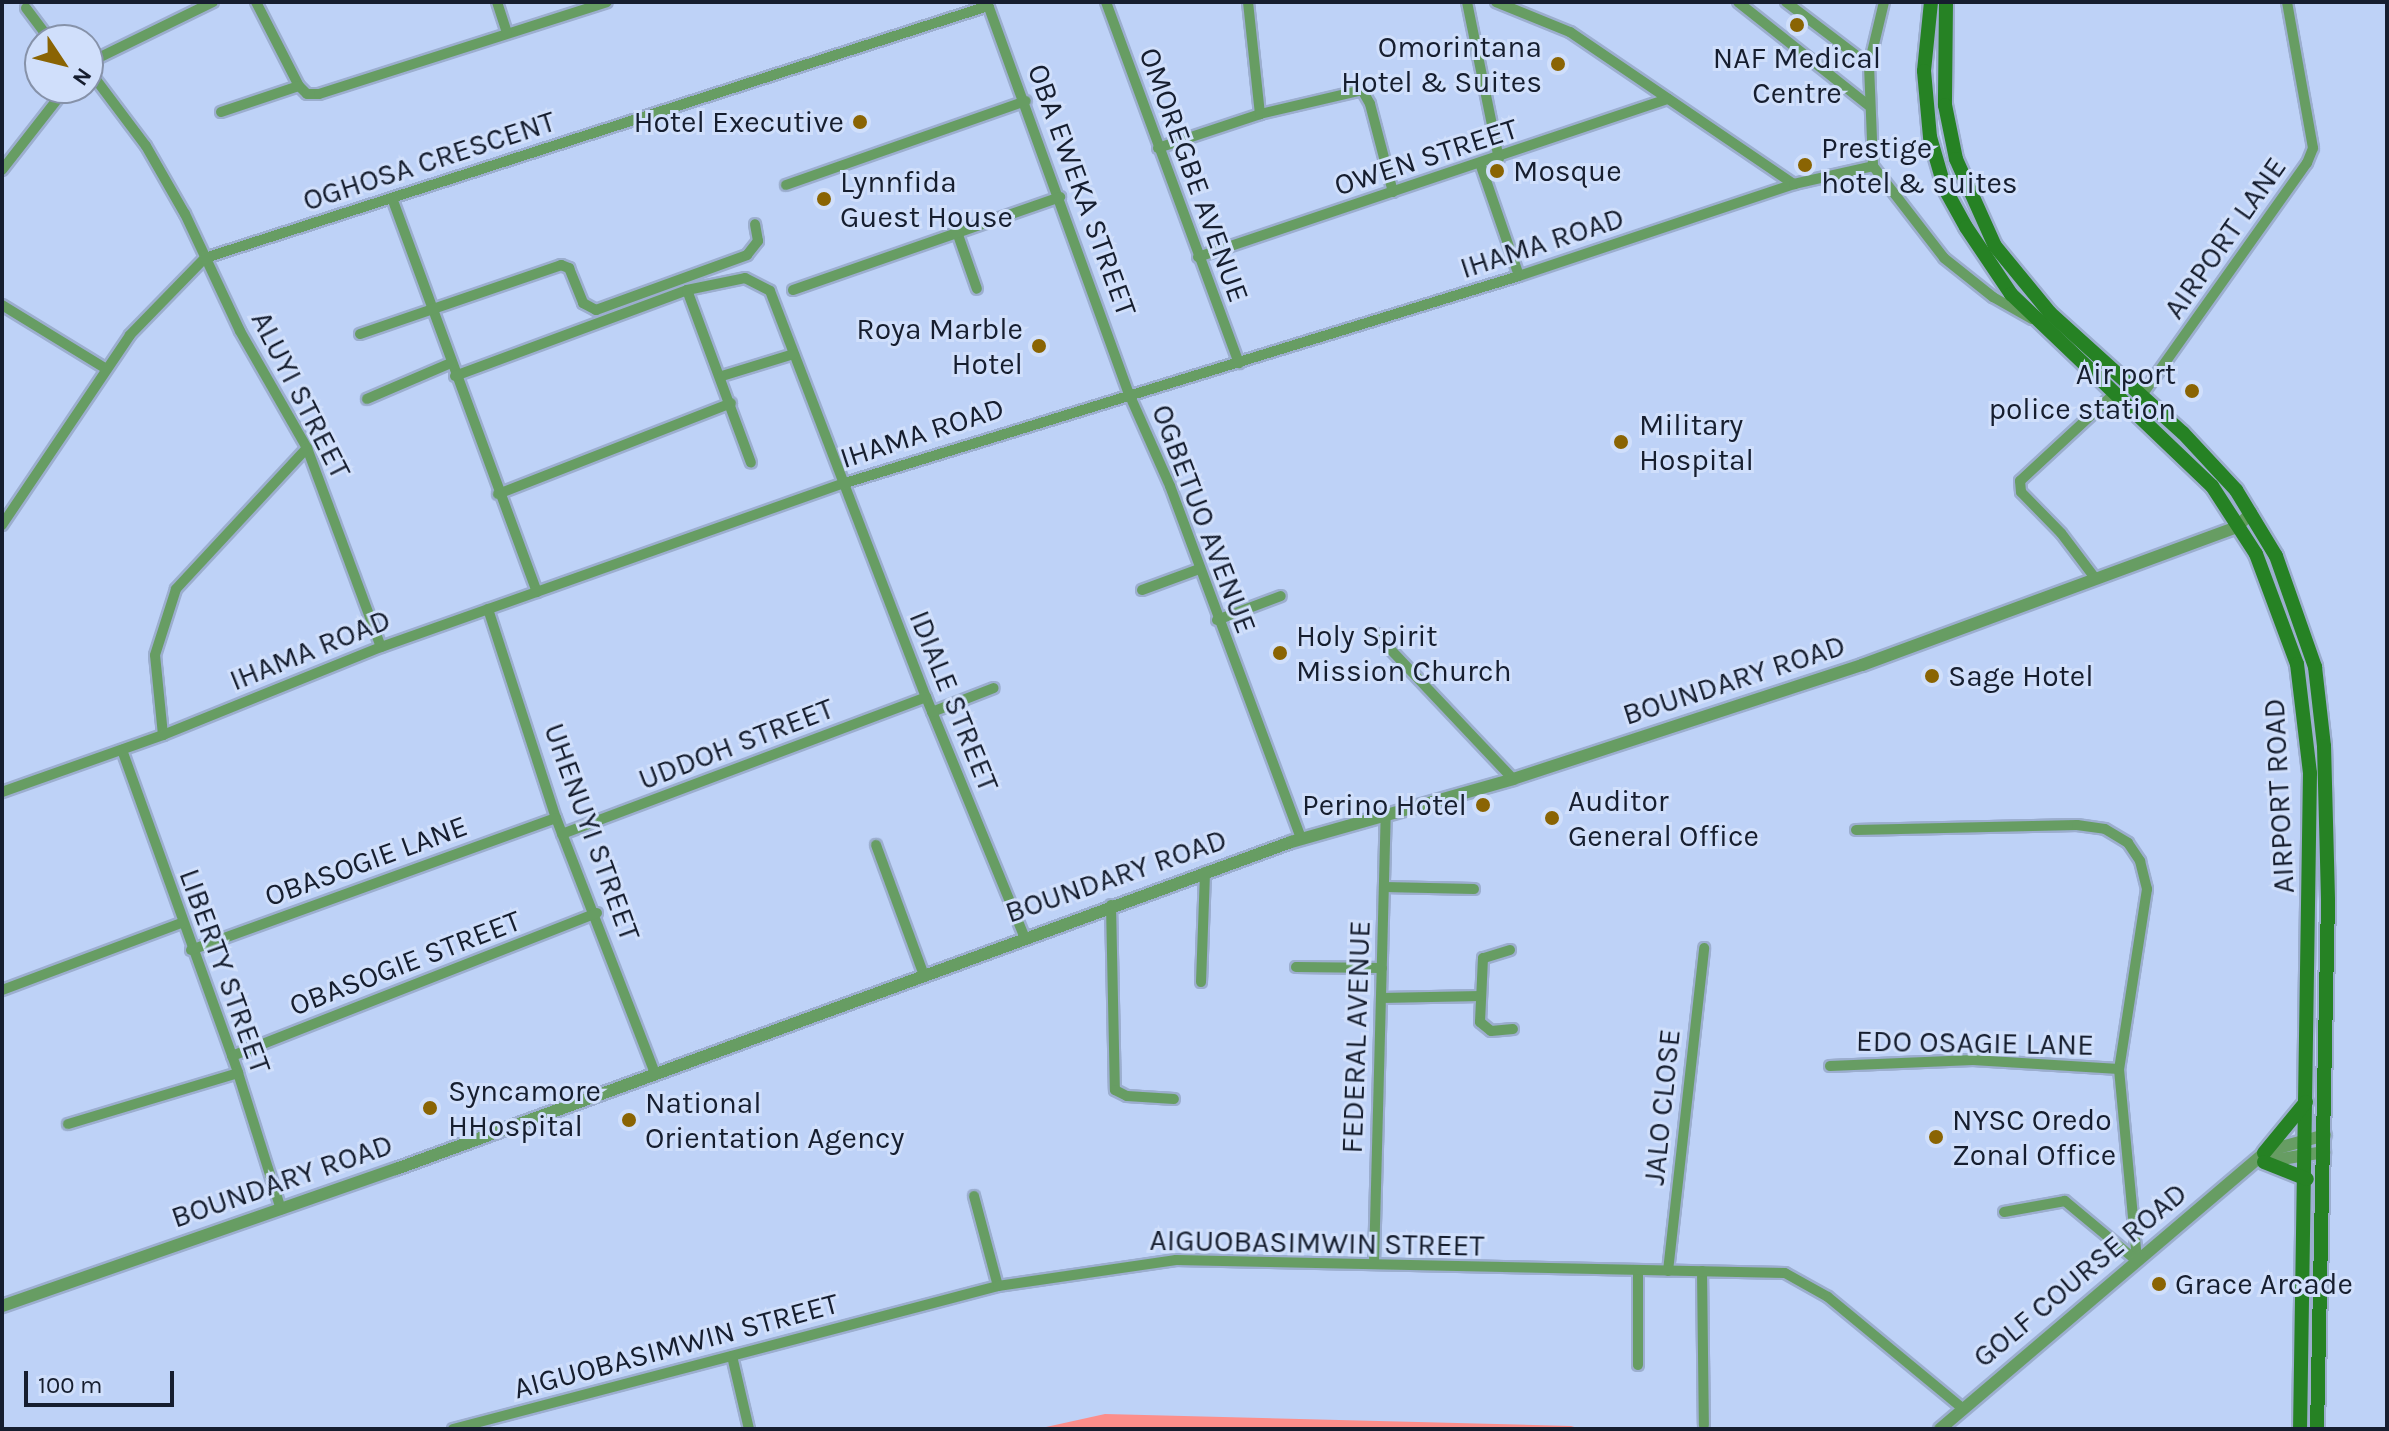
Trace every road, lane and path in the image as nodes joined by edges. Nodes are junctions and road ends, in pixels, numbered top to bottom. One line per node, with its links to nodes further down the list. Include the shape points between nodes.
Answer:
1 (213, 2): 19 (street)
2 (256, 2): 21 (street)
3 (497, 2): 18 (street)
4 (607, 2): 18 (street)
5 (1106, 2): 29 (street, OMOREGBE AVENUE)
6 (1248, 2): 28 (street)
7 (1467, 2): 30 (street)
8 (1496, 2): 23 (street, via 1570,32)
9 (1738, 2): 26 (street)
10 (1786, 2): 20 (street)
11 (1884, 2): 20 (street)
12 (1931, 2): 49 (main road, AIRPORT ROAD, via 1924,71 1930,137 1945,189 1990,266)
13 (1946, 2): 49 (main road, AIRPORT ROAD, via 1943,73 1956,159 1995,246)
14 (2287, 2): 58 (street, AIRPORT LANE, via 2313,148)
15 (988, 4): 24 (street, OBA EWEKA STREET); 38 (street, OGHOSA CRESCENT)
16 (26, 8): 17 (street)
17 (38, 24)
18 (507, 32): 21 (street, via 319,94 307,94)
19 (104, 58)
20 (1869, 65): 26 (street)
21 (299, 86): 27 (street)
22 (104, 88): 42 (street, ALUYI STREET, via 146,146)
23 (1668, 99): 30 (street, OWEN STREET); 34 (street)
24 (1026, 101): 35 (street); 37 (street, OBA EWEKA STREET)
25 (54, 104): 33 (street)
26 (1868, 105): 32 (street)
27 (221, 112)
28 (1260, 114): 29 (street); 36 (street, via 1362,90)
29 (1158, 148): 41 (street, OMOREGBE AVENUE)
30 (1499, 159): 31 (street, OWEN STREET)
31 (1481, 166): 36 (street, OWEN STREET); 43 (street)
32 (1873, 166): 34 (street, IHAMA ROAD); 49 (street, via 1944,258 1993,297)
33 (2, 170)
34 (1794, 184): 43 (street, IHAMA ROAD)
35 (786, 185)
36 (1393, 192): 41 (street, OWEN STREET)
37 (1060, 197): 40 (street); 59 (street, OBA EWEKA STREET)
38 (392, 198): 42 (street, OGHOSA CRESCENT); 48 (street)
39 (755, 224): 48 (street, via 758,241 747,255 596,310 583,303 569,268 561,265)
40 (957, 232): 44 (street); 46 (street)
41 (1198, 257): 53 (street, OMOREGBE AVENUE)
42 (205, 258): 54 (street, OGHOSA CRESCENT); 62 (street, ALUYI STREET)
43 (1519, 276): 53 (street, IHAMA ROAD)
44 (977, 289)
45 (687, 290): 51 (street, IDIALE STREET, via 745,278 765,284); 55 (street); 56 (street)
46 (793, 290)
47 (2, 305): 54 (street)
48 (432, 306): 50 (street); 52 (street)
49 (2044, 318): 57 (main road, AIRPORT ROAD); 58 (main road, AIRPORT ROAD)
50 (360, 334)
51 (794, 354): 56 (street); 64 (street, IDIALE STREET)
52 (451, 363): 55 (street); 60 (street)
53 (1239, 363): 59 (street, IHAMA ROAD)
54 (105, 368): 67 (street, OGHOSA CRESCENT)
55 (455, 376): 65 (street)
56 (722, 376): 61 (street)
57 (2114, 394): 68 (main road, AIRPORT ROAD, via 2212,486); 70 (street, via 2020,481 2021,492)
58 (2142, 395): 66 (main road, AIRPORT ROAD, via 2210,460)
59 (1130, 396): 64 (street, IHAMA ROAD); 69 (street, OGBETUO AVENUE)
60 (367, 399)
61 (731, 403): 63 (street); 65 (street)
62 (307, 448): 77 (street, ALUYI STREET); 81 (street, via 176,589 155,655)
63 (751, 463)
64 (842, 484): 72 (street, IHAMA ROAD); 79 (street, IDIALE STREET)
65 (498, 494): 72 (street)
66 (2251, 513): 68 (street, BOUNDARY ROAD); 117 (main road, AIRPORT ROAD, via 2291,589 2319,696 2328,900)
67 (2, 525)
68 (2237, 527): 70 (street, BOUNDARY ROAD); 115 (main road, AIRPORT ROAD, via 2256,554 2286,628 2305,714 2310,913)
69 (1199, 569): 71 (street); 75 (street, OGBETUO AVENUE)
70 (2095, 578): 83 (street, BOUNDARY ROAD, via 1862,665)
71 (1142, 590)
72 (537, 592): 74 (street, IHAMA ROAD)
73 (1281, 596): 75 (street)
74 (488, 609): 77 (street, IHAMA ROAD); 86 (street, UHENUYI STREET)
75 (1217, 620): 89 (street, OGBETUO AVENUE)
76 (1376, 634): 83 (street)
77 (381, 647): 81 (street, IHAMA ROAD)
78 (994, 688): 80 (street)
79 (926, 697): 80 (street, IDIALE STREET); 88 (street, UDDOH STREET)
80 (932, 712): 97 (street, IDIALE STREET)
81 (163, 735): 82 (street, IHAMA ROAD)
82 (122, 750): 84 (street, IHAMA ROAD); 96 (street, LIBERTY STREET)
83 (1513, 779): 85 (street, BOUNDARY ROAD)
84 (2, 792)
85 (1386, 813): 89 (street, BOUNDARY ROAD); 92 (street, FEDERAL AVENUE)
86 (556, 818): 88 (street, UHENUYI STREET); 99 (street, OBASOGIE LANE)
87 (1856, 830): 111 (street, via 2077,825 2105,829 2128,843 2140,861 2147,889)
88 (562, 834): 95 (street, UHENUYI STREET)
89 (1301, 839): 91 (street, BOUNDARY ROAD)
90 (876, 845): 103 (street)
91 (1205, 872): 94 (street, BOUNDARY ROAD); 104 (street)
92 (1384, 887): 93 (street); 102 (street, FEDERAL AVENUE)
93 (1474, 889)
94 (1111, 905): 97 (street, BOUNDARY ROAD); 114 (street, via 1115,1090 1127,1096)
95 (597, 913): 109 (street, OBASOGIE STREET); 112 (street, UHENUYI STREET)
96 (181, 923): 99 (street, LIBERTY STREET); 105 (street)
97 (1024, 936): 103 (street, BOUNDARY ROAD)
98 (1704, 948): 129 (street, JALO CLOSE)
99 (191, 950): 109 (street, LIBERTY STREET)
100 (1510, 950): 106 (street, via 1483,958)
101 (1296, 967): 102 (street)
102 (1382, 968): 107 (street, FEDERAL AVENUE)
103 (923, 973): 112 (street, BOUNDARY ROAD)
104 (1201, 982)
105 (2, 990)
106 (1481, 996): 107 (street); 108 (street, via 1482,1028)
107 (1381, 998): 127 (street, FEDERAL AVENUE)
108 (1513, 1029)
109 (232, 1056): 113 (street, LIBERTY STREET)
110 (1830, 1066): 111 (street, EDO OSAGIE LANE, via 1973,1060)
111 (2119, 1069): 126 (street)
112 (654, 1071): 124 (street, BOUNDARY ROAD)
113 (238, 1073): 116 (street); 124 (street, LIBERTY STREET)
114 (1174, 1099)
115 (2306, 1102): 118 (main road, AIRPORT ROAD); 121 (main road)
116 (68, 1124)
117 (2325, 1135): 118 (street, GOLF COURSE ROAD); 119 (main road, AIRPORT ROAD)
118 (2308, 1137): 120 (main road, AIRPORT ROAD); 121 (street, GOLF COURSE ROAD)
119 (2324, 1152): 120 (street); 141 (main road, AIRPORT ROAD)
120 (2307, 1156): 121 (street); 122 (main road, AIRPORT ROAD)
121 (2261, 1159): 122 (main road); 126 (street, GOLF COURSE ROAD)
122 (2307, 1179): 140 (main road, AIRPORT ROAD)
123 (974, 1196): 131 (street)
124 (281, 1209): 132 (street, BOUNDARY ROAD)
125 (2004, 1212): 126 (street, via 2065,1201)
126 (2137, 1261): 135 (street, GOLF COURSE ROAD)
127 (1374, 1263): 128 (street, AIGUOBASIMWIN STREET); 131 (street, AIGUOBASIMWIN STREET, via 1176,1260)
128 (1638, 1271): 129 (street, AIGUOBASIMWIN STREET); 134 (street)
129 (1668, 1271): 130 (street, AIGUOBASIMWIN STREET)
130 (1702, 1271): 135 (street, AIGUOBASIMWIN STREET, via 1785,1273 1808,1283); 136 (street)
131 (998, 1286): 133 (street, AIGUOBASIMWIN STREET)
132 (2, 1306)
133 (732, 1356): 137 (street, AIGUOBASIMWIN STREET); 138 (street)
134 (1638, 1365)
135 (1962, 1408): 139 (street, GOLF COURSE ROAD)
136 (1704, 1425)
137 (453, 1429)
138 (749, 1429)
139 (1940, 1429)
140 (2300, 1429)
141 (2317, 1429)

